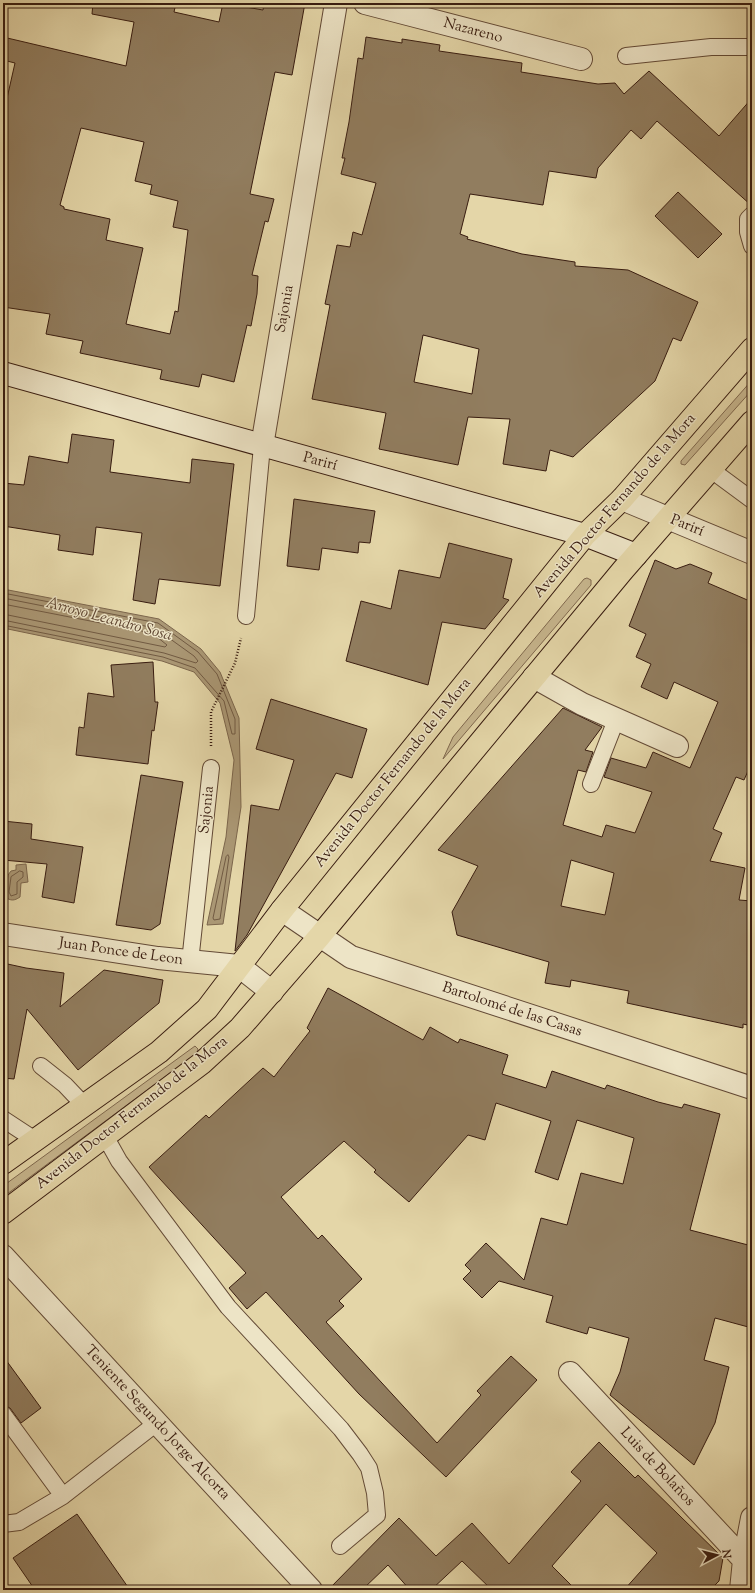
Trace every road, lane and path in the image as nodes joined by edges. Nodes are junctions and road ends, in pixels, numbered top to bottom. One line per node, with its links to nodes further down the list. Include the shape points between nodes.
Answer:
1 (336, 3): 11 (street, Sajonia)
2 (365, 3): 5 (street, Nazareno)
3 (752, 47): 4 (lane, via 710,47)
4 (626, 56)
5 (580, 60)
6 (752, 215): 7 (lane, via 748,219)
7 (752, 246)
8 (752, 349): 13 (highway, Avenida Doctor Fernando de la Mora)
9 (3, 373): 11 (street, Parirí)
10 (752, 422): 12 (highway, Avenida Doctor Fernando de la Mora)
11 (262, 446): 16 (street, Parirí); 19 (lane, Sajonia)
12 (710, 469): 14 (lane); 15 (highway, Avenida Doctor Fernando de la Mora)
13 (622, 499): 15 (street, Parirí); 16 (highway, Avenida Doctor Fernando de la Mora)
14 (752, 500)
15 (667, 518): 17 (street, Parirí); 18 (highway, Avenida Doctor Fernando de la Mora)
16 (585, 535): 18 (street, Parirí); 26 (highway, Avenida Doctor Fernando de la Mora)
17 (751, 550)
18 (636, 554): 21 (highway, Avenida Doctor Fernando de la Mora)
19 (246, 616)
20 (235, 663): 24 (path, Sajonia, via 211,712)
21 (534, 678): 22 (street); 28 (highway, Avenida Doctor Fernando de la Mora)
22 (616, 720): 23 (street); 25 (lane)
23 (677, 746)
24 (211, 768): 29 (lane, Sajonia)
25 (591, 784)
26 (282, 910): 28 (street, Bartolomé de las Casas); 30 (highway, Avenida Doctor Fernando de la Mora)
27 (3, 934): 29 (street, Juan Ponce de Leon)
28 (319, 937): 31 (highway, Avenida Doctor Fernando de la Mora); 33 (street, Bartolomé de las Casas, via 351,957)
29 (190, 962): 30 (street, Juan Ponce de Leon)
30 (239, 966): 31 (street); 34 (highway, Avenida Doctor Fernando de la Mora, via 207,1009 159,1052)
31 (272, 992): 36 (highway, Avenida Doctor Fernando de la Mora, via 240,1028 202,1064)
32 (41, 1066): 34 (lane, via 65,1085)
33 (752, 1088)
34 (83, 1104): 37 (highway, Avenida Doctor Fernando de la Mora)
35 (3, 1119): 37 (lane)
36 (105, 1136): 39 (highway, Avenida Doctor Fernando de la Mora); 47 (lane, via 119,1162 228,1307 341,1429 369,1468 377,1516)
37 (35, 1140): 38 (highway, Avenida Doctor Fernando de la Mora)
38 (3, 1162)
39 (3, 1213)
40 (3, 1256): 43 (street, Teniente Segundo Jorge Alcorta)
41 (570, 1373): 48 (street, Luis de Bolaños)
42 (3, 1414): 44 (lane)
43 (158, 1422): 44 (lane); 49 (street, Teniente Segundo Jorge Alcorta)
44 (63, 1496): 46 (lane, via 19,1522)
45 (752, 1518): 48 (street)
46 (3, 1524)
47 (340, 1546)
48 (744, 1560): 50 (street)
49 (311, 1590)
50 (741, 1590)

